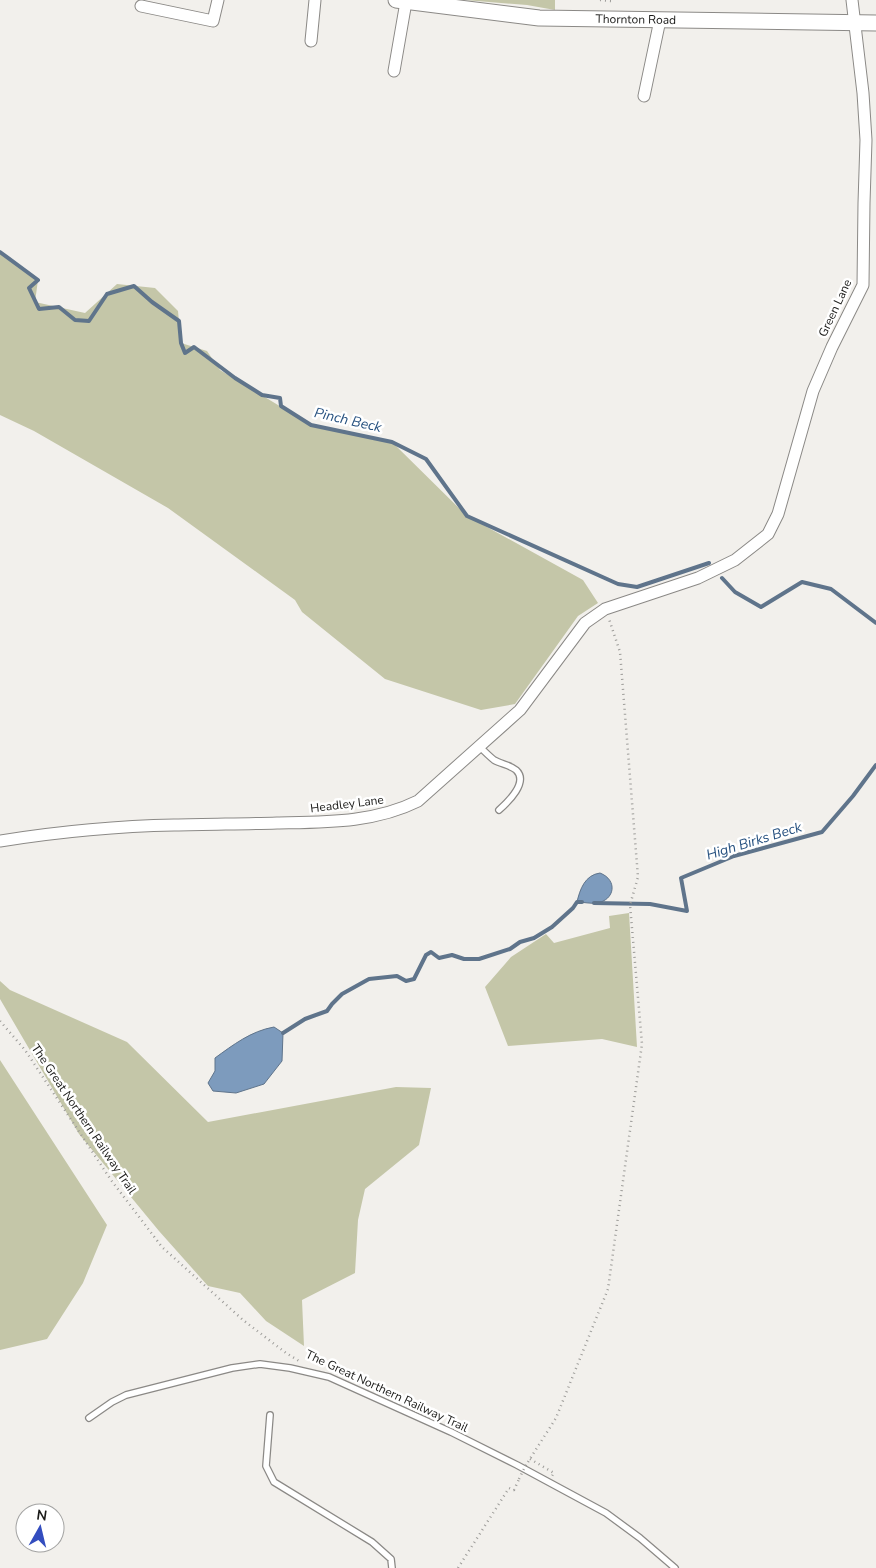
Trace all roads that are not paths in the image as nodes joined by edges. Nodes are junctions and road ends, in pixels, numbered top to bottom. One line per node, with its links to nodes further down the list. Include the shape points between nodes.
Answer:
1 (218, 0): 5 (street, via 213,21)
2 (315, 0): 9 (street)
3 (852, 0): 7 (street, Green Lane)
4 (399, 1): 6 (main road, Thornton Road, via 539,18); 10 (street)
5 (140, 6)
6 (660, 20): 7 (main road, Thornton Road); 11 (street)
7 (854, 23): 8 (main road, Thornton Road); 12 (street, Green Lane, via 866,140 864,285 814,391 778,514 768,534 735,560)
8 (876, 23)
9 (311, 41)
10 (394, 71)
11 (644, 96)
12 (698, 578): 13 (street, Headley Lane, via 605,609 585,623 520,710)
13 (479, 746): 14 (lane, via 496,761 514,768 520,776 517,789); 15 (street, Headley Lane, via 418,801 401,810 375,817 325,822 171,825 49,833)
14 (499, 810)
15 (0, 842)
16 (270, 1415): 18 (lane, via 266,1466 274,1482 372,1542 391,1559)
17 (89, 1418): 19 (lane, The Great Northern Railway Trail, via 126,1395 242,1367 260,1364 329,1377 451,1432 606,1513)
18 (392, 1568)
19 (674, 1568)

